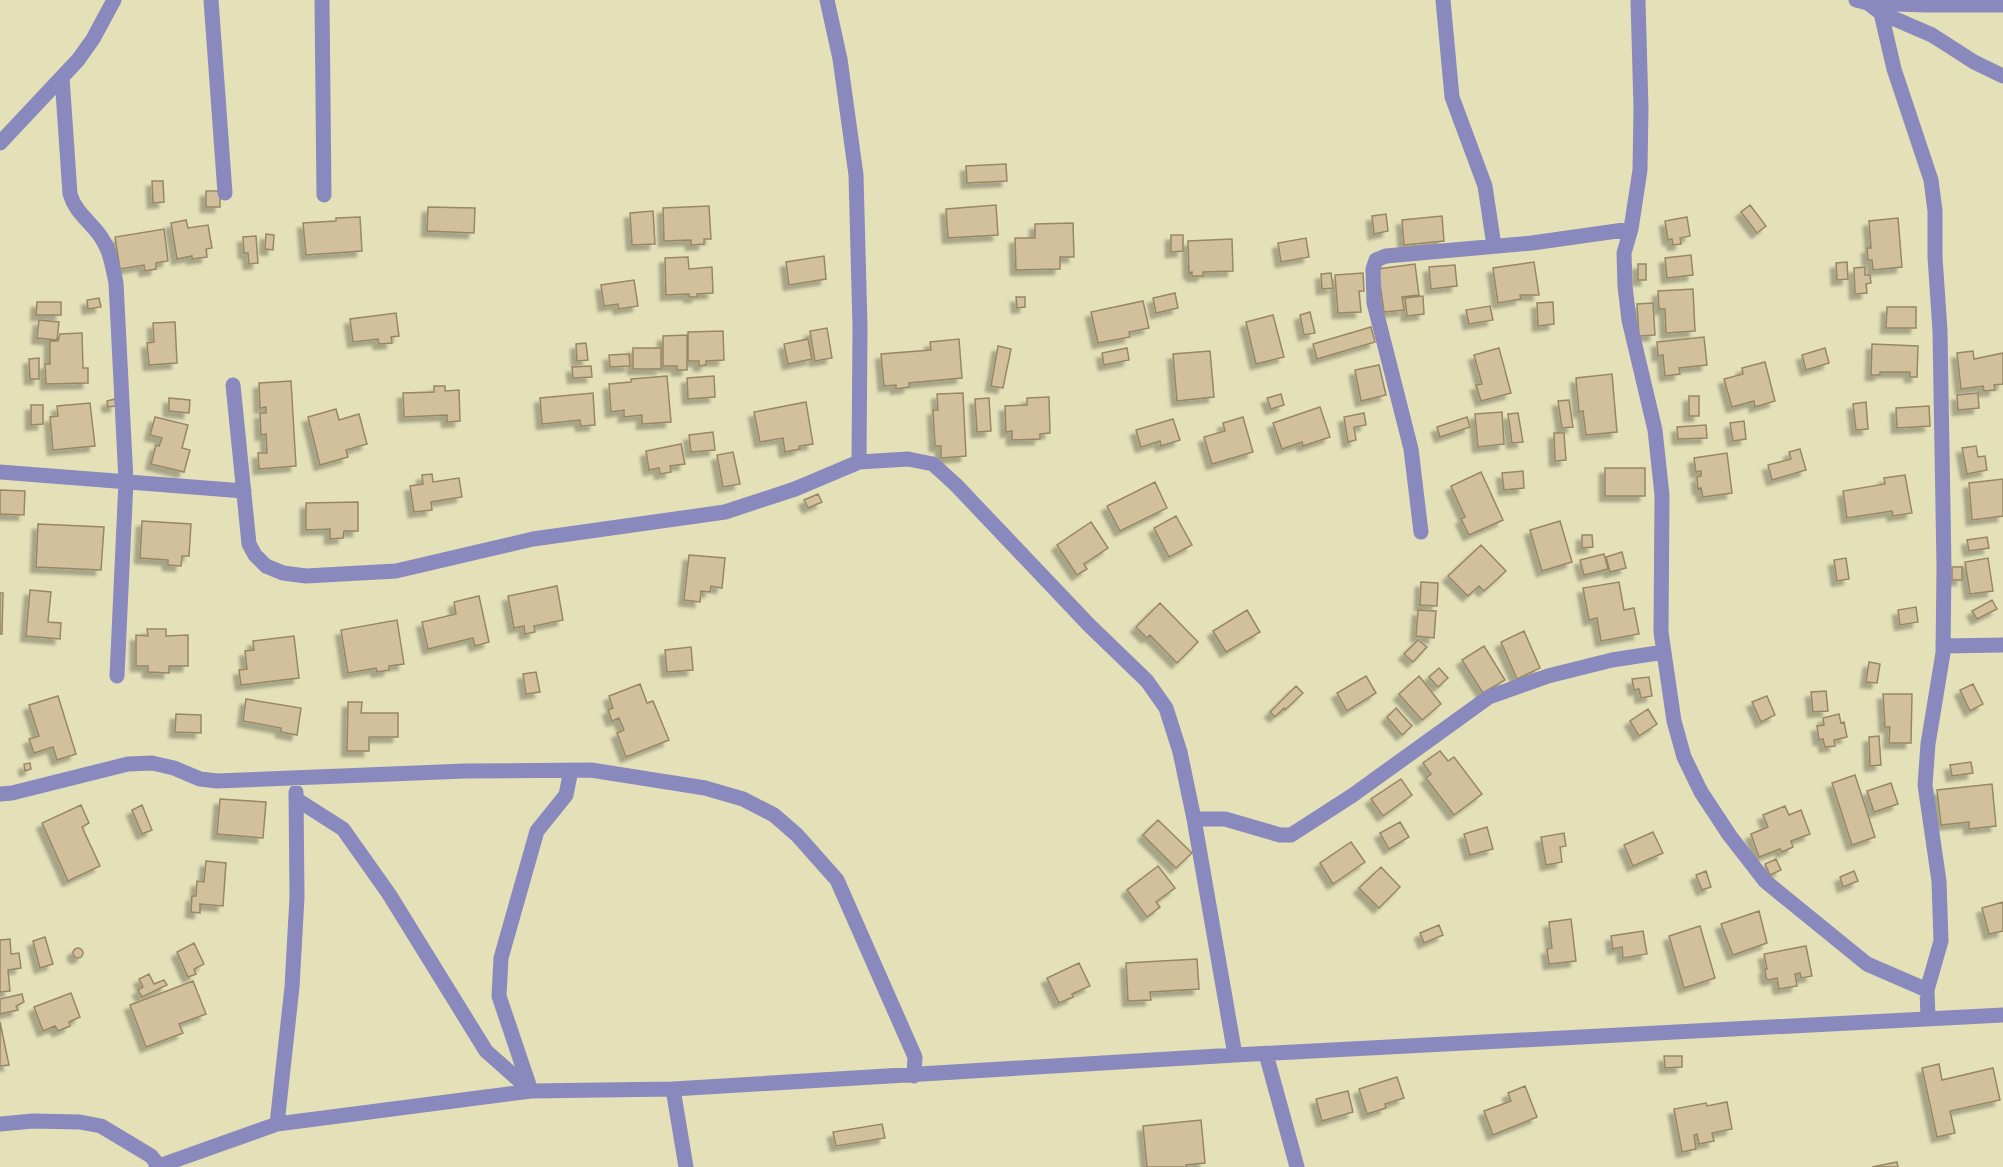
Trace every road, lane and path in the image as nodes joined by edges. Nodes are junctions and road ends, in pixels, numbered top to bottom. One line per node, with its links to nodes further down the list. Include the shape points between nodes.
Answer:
1 (114, 0): 11 (street, via 93,39)
2 (211, 0): 13 (street)
3 (322, 0): 14 (street)
4 (827, 0): 18 (street, via 840,59 856,175)
5 (1443, 0): 16 (street, via 1452,97 1485,186)
6 (1638, 0): 15 (street, via 1640,170)
7 (1862, 2): 8 (street); 9 (street)
8 (2003, 5)
9 (1881, 13): 10 (street, via 1932,35); 24 (street, via 1894,69 1931,180 1935,211 1942,408)
10 (2003, 76)
11 (62, 77): 12 (street); 20 (street, via 70,194 73,205 110,252 116,282)
12 (0, 143)
13 (225, 193)
14 (324, 195)
15 (1631, 229): 16 (street); 25 (street, via 1624,253 1625,286 1629,320 1655,430 1662,495 1660,632)
16 (1494, 246): 22 (street, via 1386,255 1376,260 1373,269 1374,303 1411,449)
17 (233, 385): 21 (street)
18 (859, 462): 21 (street, via 725,512 533,539 396,572 306,576 266,566 249,544); 31 (street, via 908,459 933,464 1147,681 1166,708)
19 (0, 472): 20 (street)
20 (126, 482): 21 (street); 26 (street)
21 (244, 491)
22 (1421, 532)
23 (2003, 645): 24 (street)
24 (1943, 646): 32 (street, via 1925,785 1939,881 1941,941)
25 (1664, 652): 31 (street, via 1548,676 1489,697 1291,835 1225,819); 32 (street, via 1674,721 1684,757 1701,792 1765,881 1867,964)
26 (117, 676)
27 (571, 770): 28 (street); 37 (street, via 705,788 743,799 774,815 797,835 837,880 915,1057); 39 (street, via 566,795 537,831 501,958 499,996)
28 (296, 778): 29 (street, via 218,781 200,779 163,765 136,764); 30 (street)
29 (0, 794)
30 (296, 799): 39 (street, via 344,829 486,1051); 41 (street, via 297,897 292,987)
31 (1194, 819): 36 (street)
32 (1927, 990): 34 (street)
33 (2003, 1015): 34 (street)
34 (1928, 1017): 35 (street)
35 (1266, 1054): 36 (street); 44 (street)
36 (1235, 1055): 37 (street)
37 (914, 1076): 38 (street)
38 (673, 1089): 39 (street); 43 (street)
39 (531, 1091): 41 (street)
40 (0, 1124): 42 (street, via 80,1122 101,1126 151,1156)
41 (277, 1124): 42 (street)
42 (158, 1166)
43 (686, 1167)
44 (1297, 1167)

